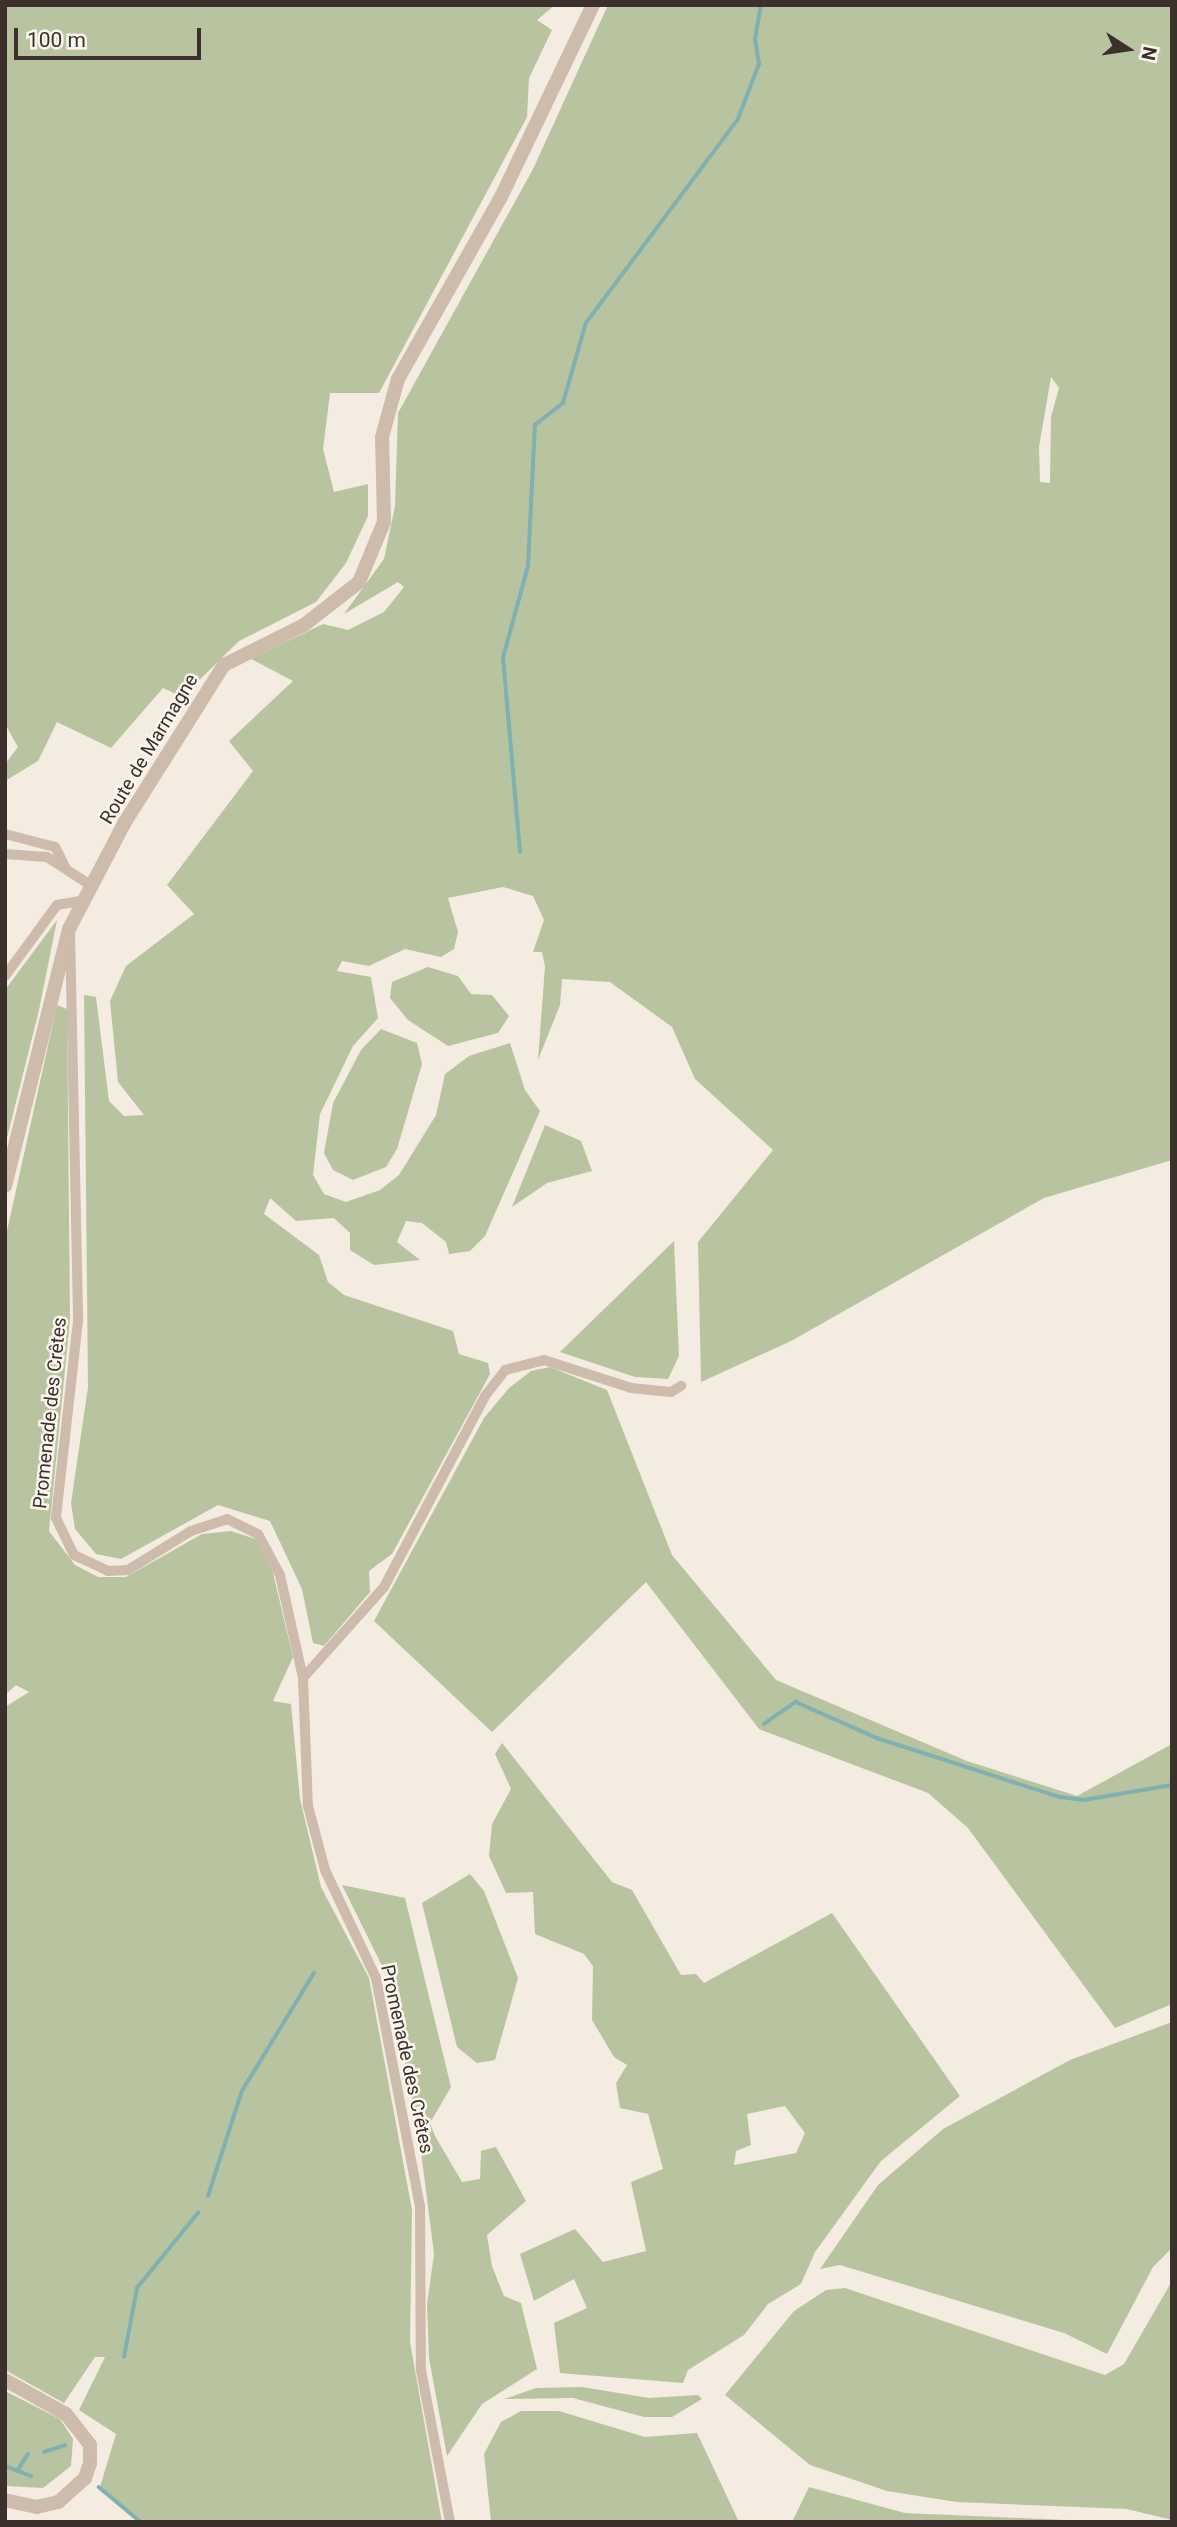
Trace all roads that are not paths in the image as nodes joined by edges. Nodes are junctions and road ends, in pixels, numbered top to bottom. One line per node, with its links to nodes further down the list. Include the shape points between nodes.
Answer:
1 (593, 5): 5 (street, Route de Marmagne, via 500,199 409,362 382,436 384,522 359,582 304,625 224,665 198,699)
2 (5, 834): 4 (street, via 55,847)
3 (5, 854): 4 (street, via 22,850)
4 (66, 868): 5 (street)
5 (92, 886): 6 (street, Route de Marmagne)
6 (84, 900): 7 (street, Route de Marmagne); 8 (street, via 57,905)
7 (69, 929): 9 (street, Route de Marmagne); 11 (street, Promenade des Crêtes, via 75,961 78,1321 57,1490 61,1535 74,1555 108,1571 128,1570 215,1521 227,1519 258,1534 280,1575)
8 (5, 976)
9 (5, 1186)
10 (681, 1386): 11 (street, via 671,1392 631,1388 544,1360 505,1370 485,1396 384,1587)
11 (303, 1678): 14 (street, Promenade des Crêtes, via 308,1805 326,1870 376,1978 420,2206 421,2370)
12 (5, 2380): 13 (street, via 66,2414 90,2445 85,2478 58,2502 37,2507)
13 (5, 2500)
14 (450, 2522)

